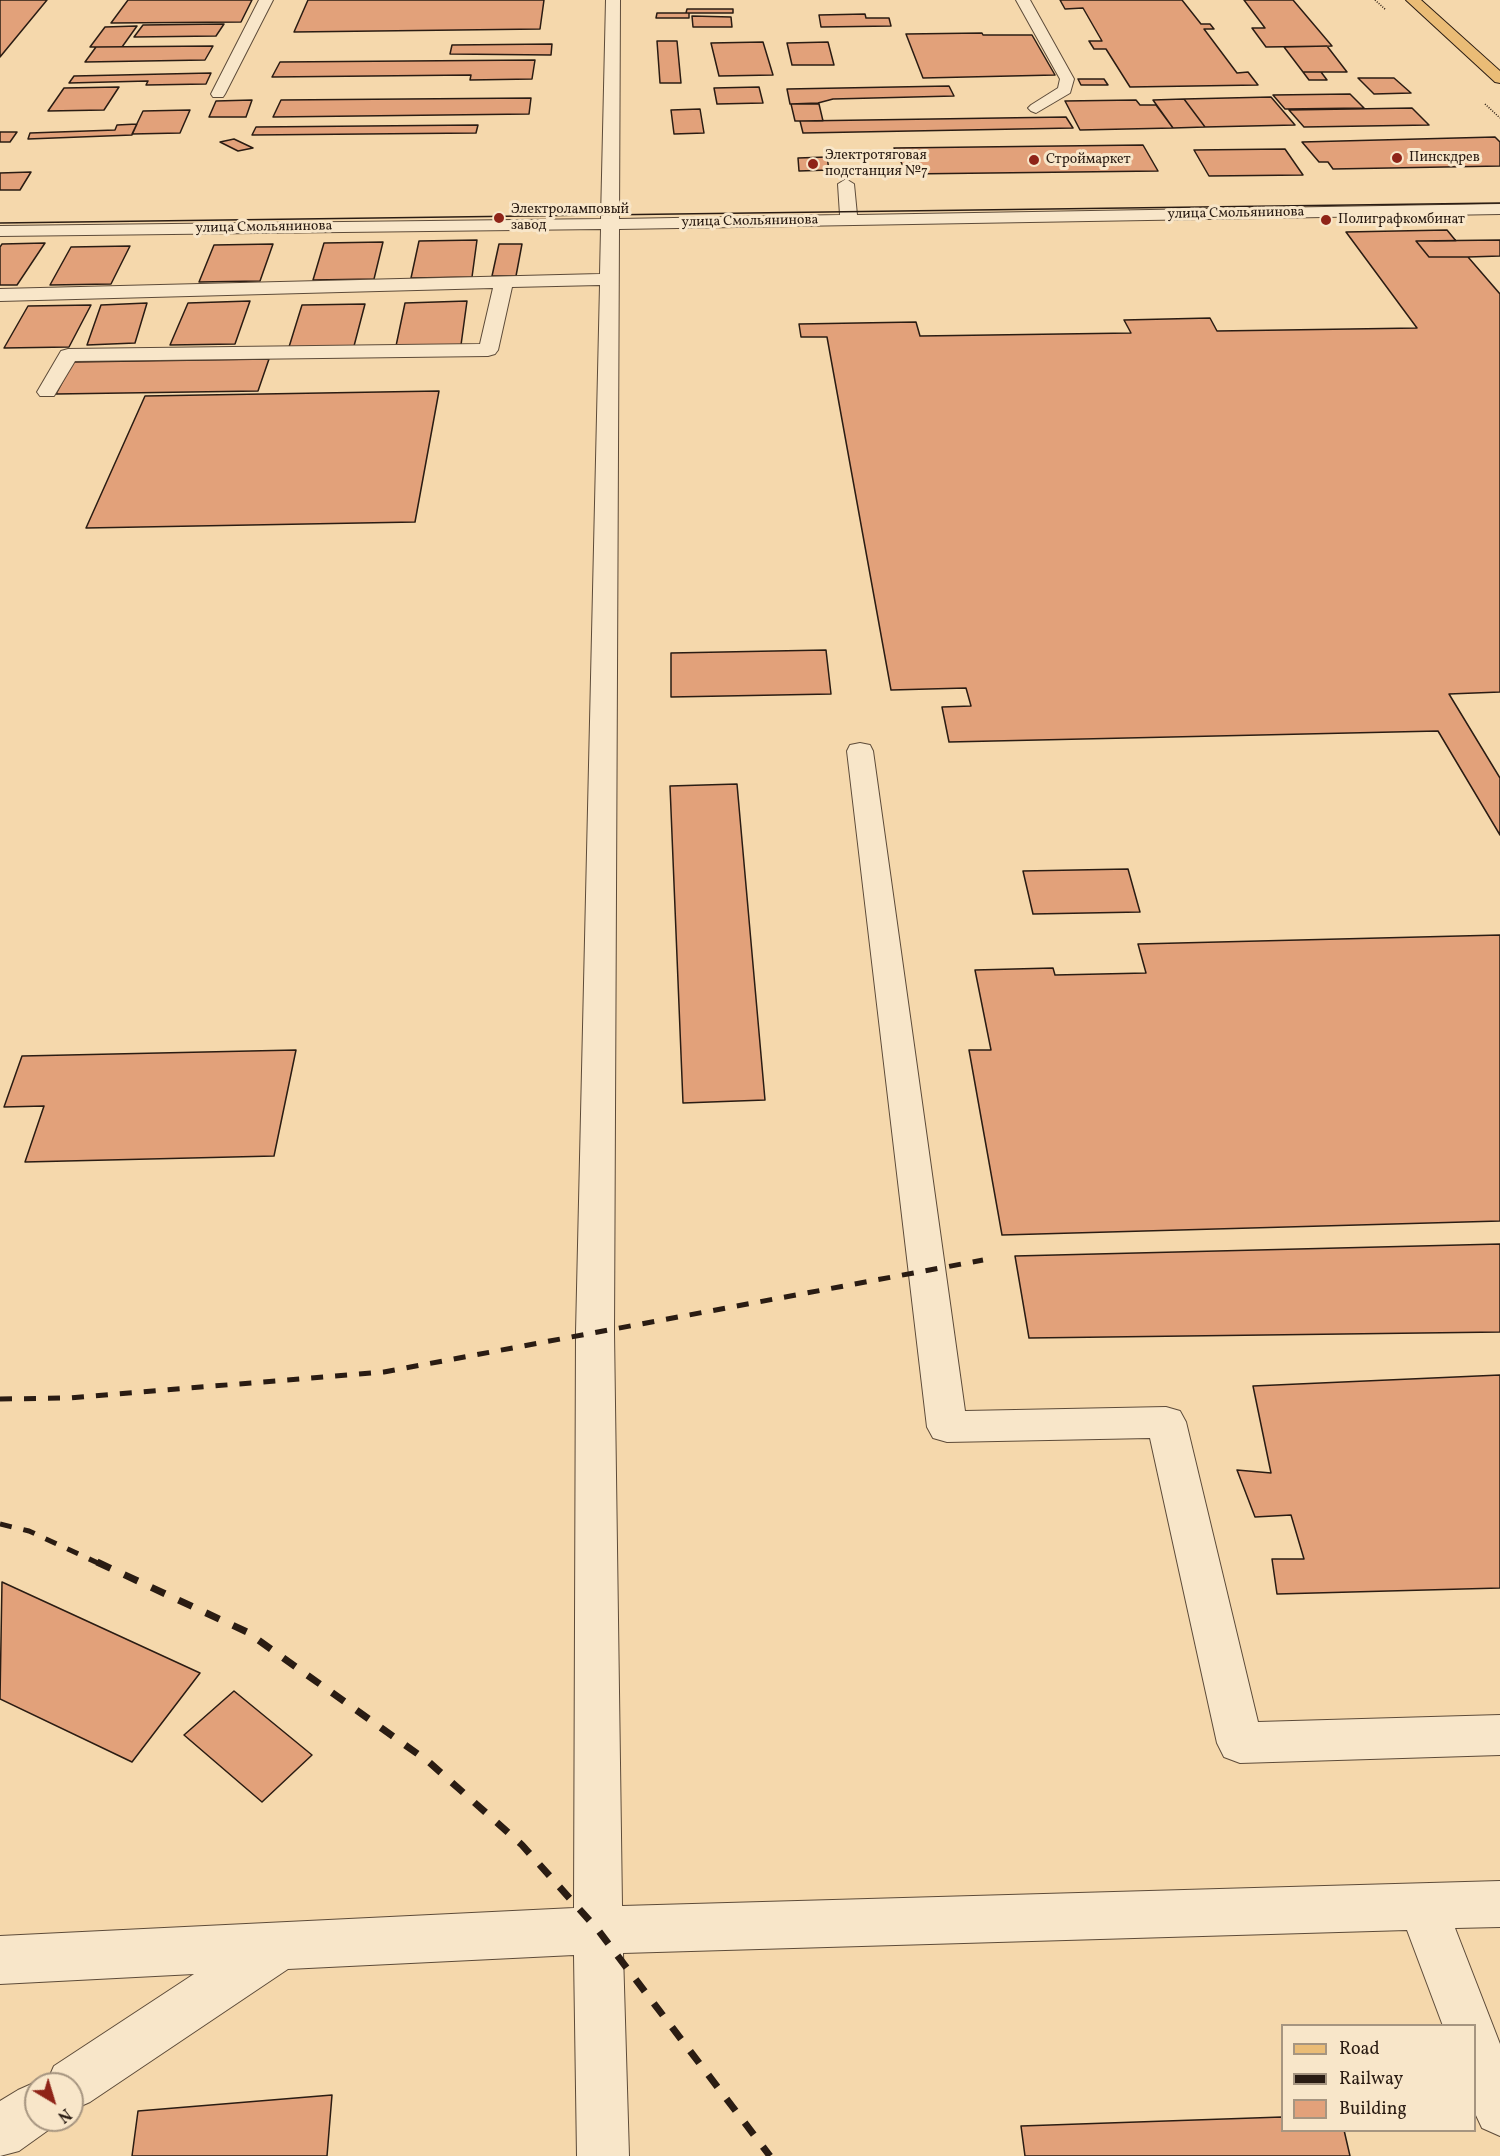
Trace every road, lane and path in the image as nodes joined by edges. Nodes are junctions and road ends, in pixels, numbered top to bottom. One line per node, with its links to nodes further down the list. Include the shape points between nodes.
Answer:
1 (266, 0): 6 (street)
2 (613, 0): 13 (street)
3 (1023, 0): 7 (street, via 1067,79 1065,90)
4 (1413, 0): 5 (main road)
5 (1500, 79)
6 (218, 94)
7 (1036, 108)
8 (846, 184): 12 (street)
9 (1146, 199): 11 (street)
10 (1500, 209): 11 (street, улица Смольянинова, via 1339,205)
11 (1155, 215): 12 (street, улица Смольянинова)
12 (849, 220): 13 (street, улица Смольянинова)
13 (610, 224): 14 (street, улица Смольянинова); 15 (street)
14 (0, 231)
15 (610, 279): 16 (street); 23 (street, via 595,1332)
16 (504, 282): 17 (street); 18 (street, via 488,350 68,355)
17 (0, 295)
18 (46, 392)
19 (860, 751): 20 (street, via 946,1427 1166,1422 1240,1743)
20 (1500, 1735)
21 (1500, 1905): 22 (street)
22 (1423, 1907): 23 (street); 26 (street)
23 (598, 1930): 24 (street); 32 (street)
24 (281, 1946): 25 (street); 28 (street)
25 (0, 1960)
26 (1468, 2024)
27 (1476, 2047): 29 (street)
28 (84, 2076)
29 (1500, 2110)
30 (24, 2116): 31 (street)
31 (0, 2132)
32 (603, 2156)

